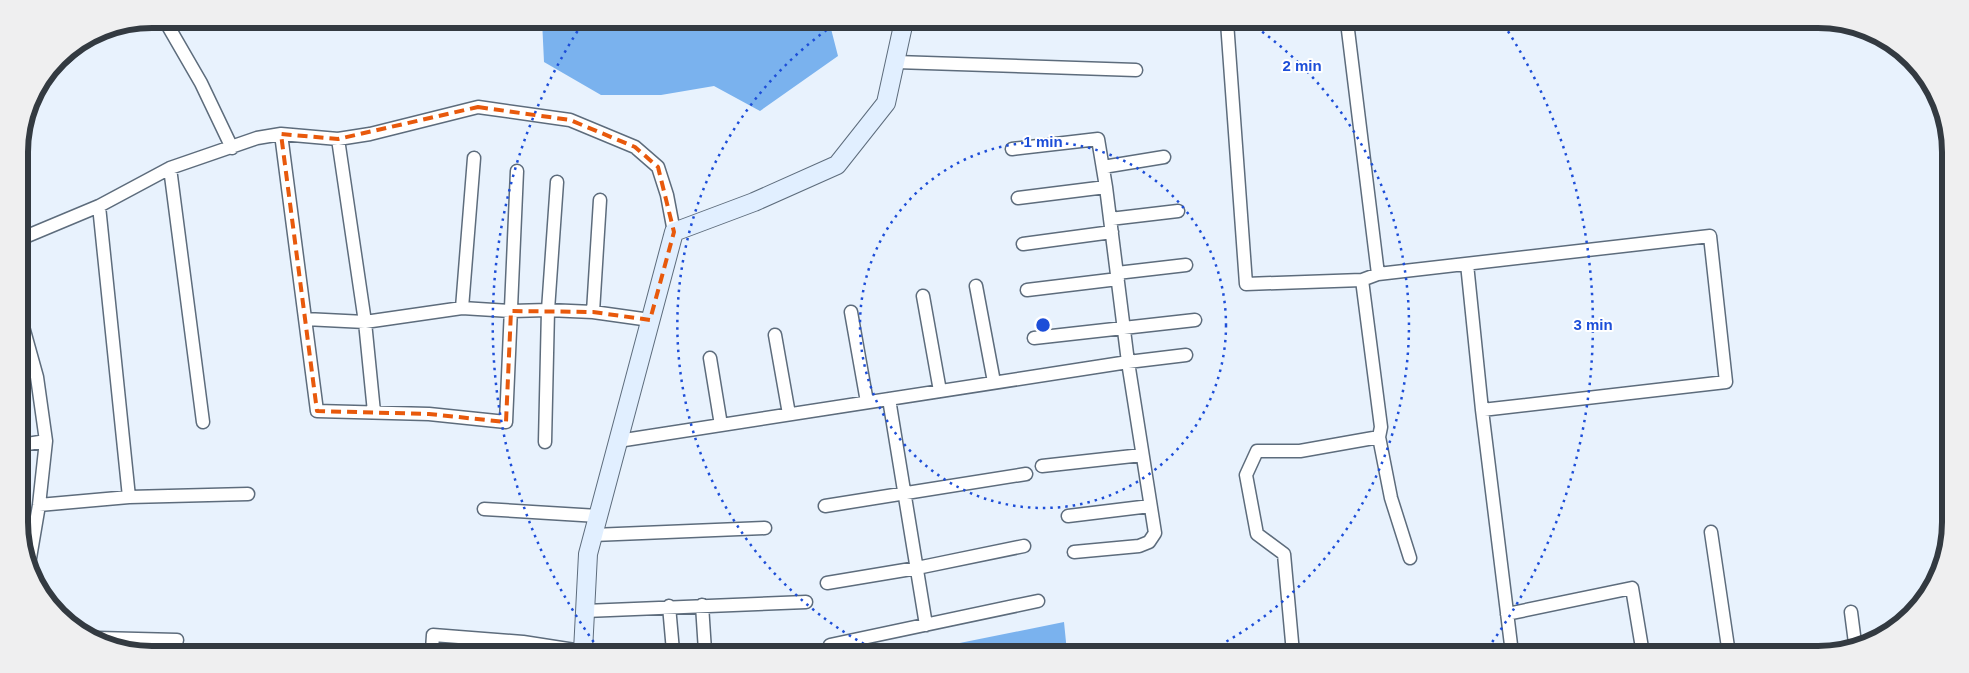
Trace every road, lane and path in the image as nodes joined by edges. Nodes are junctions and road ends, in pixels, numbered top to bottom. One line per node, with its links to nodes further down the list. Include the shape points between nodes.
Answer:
1 (169, 28): 9 (street, via 201,83)
2 (903, 28): 5 (street)
3 (1227, 28): 31 (street, via 1246,284)
4 (1348, 28): 29 (street)
5 (896, 62): 6 (street); 23 (street, via 886,103 836,165 754,202)
6 (1136, 70)
7 (281, 134): 8 (street); 9 (street, via 257,138); 40 (street)
8 (338, 139): 23 (street, via 478,107 570,120 635,147 658,167); 43 (street)
9 (232, 148): 14 (street)
10 (1012, 149): 13 (street, via 1098,139)
11 (1164, 157): 13 (street)
12 (474, 158): 35 (street)
13 (1103, 167): 17 (street)
14 (170, 168): 20 (street); 58 (street)
15 (517, 171): 37 (street)
16 (557, 182): 36 (street)
17 (1106, 187): 18 (street); 22 (street)
18 (1018, 198)
19 (600, 200): 38 (street)
20 (99, 206): 25 (street); 70 (street)
21 (1178, 211): 22 (street)
22 (1110, 219): 24 (street)
23 (674, 232): 41 (street)
24 (1112, 232): 26 (street); 30 (street)
25 (28, 236)
26 (1022, 244)
27 (1186, 264): 30 (street)
28 (1467, 264): 29 (street); 55 (street); 55 (street, via 1710,236 1726,382)
29 (1378, 274): 31 (street)
30 (1118, 276): 33 (street); 44 (street)
31 (1362, 280): 60 (street)
32 (976, 286): 51 (street)
33 (1027, 290)
34 (923, 296): 52 (street)
35 (462, 308): 37 (street); 43 (street)
36 (548, 310): 37 (street); 38 (street); 63 (street)
37 (511, 311): 56 (street, via 506,422)
38 (593, 312): 41 (street)
39 (851, 312): 54 (street)
40 (305, 319): 43 (street); 56 (street, via 317,411)
41 (650, 320): 62 (street)
42 (1194, 320): 44 (street)
43 (365, 322): 56 (street)
44 (1124, 328): 46 (street); 50 (street)
45 (775, 335): 57 (street)
46 (1034, 338)
47 (28, 345): 61 (street, via 37,377)
48 (1186, 355): 50 (street)
49 (710, 358): 59 (street)
50 (1128, 362): 51 (street); 65 (street)
51 (994, 382): 52 (street)
52 (940, 391): 53 (street)
53 (889, 399): 54 (street); 68 (street)
54 (867, 402): 57 (street)
55 (1482, 410): 92 (street)
56 (374, 412)
57 (789, 414): 59 (street)
58 (202, 422)
59 (721, 425): 62 (street)
60 (1379, 437): 83 (street, via 1390,498); 98 (street, via 1300,451 1258,451 1246,475 1257,534 1284,554)
61 (46, 441): 64 (street); 71 (street)
62 (618, 441): 75 (street)
63 (545, 442)
64 (28, 443)
65 (1142, 455): 66 (street); 73 (street)
66 (1042, 466)
67 (1026, 474): 68 (street)
68 (904, 493): 72 (street); 84 (street)
69 (248, 494): 70 (street)
70 (129, 497): 71 (street)
71 (40, 505): 81 (street)
72 (825, 506)
73 (1150, 506): 76 (street); 82 (street, via 1154,533 1149,542 1140,546)
74 (484, 509): 75 (street)
75 (598, 516): 79 (street)
76 (1068, 516)
77 (766, 528): 79 (street)
78 (1711, 532): 101 (street)
79 (593, 535): 90 (street, via 588,554)
80 (1024, 546): 84 (street)
81 (31, 551)
82 (1074, 552)
83 (1410, 558)
84 (917, 568): 85 (street); 93 (street)
85 (827, 583)
86 (806, 602): 88 (street)
87 (1038, 602): 93 (street)
88 (702, 605): 89 (street); 106 (street)
89 (669, 606): 90 (street); 105 (street)
90 (584, 611): 104 (street)
91 (1851, 612): 96 (street)
92 (1507, 614): 99 (street); 100 (street, via 1632,588)
93 (926, 625): 97 (street)
94 (111, 638): 95 (street)
95 (177, 640)
96 (1855, 640)
97 (830, 645)
98 (1292, 645)
99 (1511, 645)
100 (1642, 645)
101 (1728, 645)
102 (432, 646): 103 (street, via 433,635)
103 (548, 646)
104 (582, 646)
105 (673, 646)
106 (704, 646)

